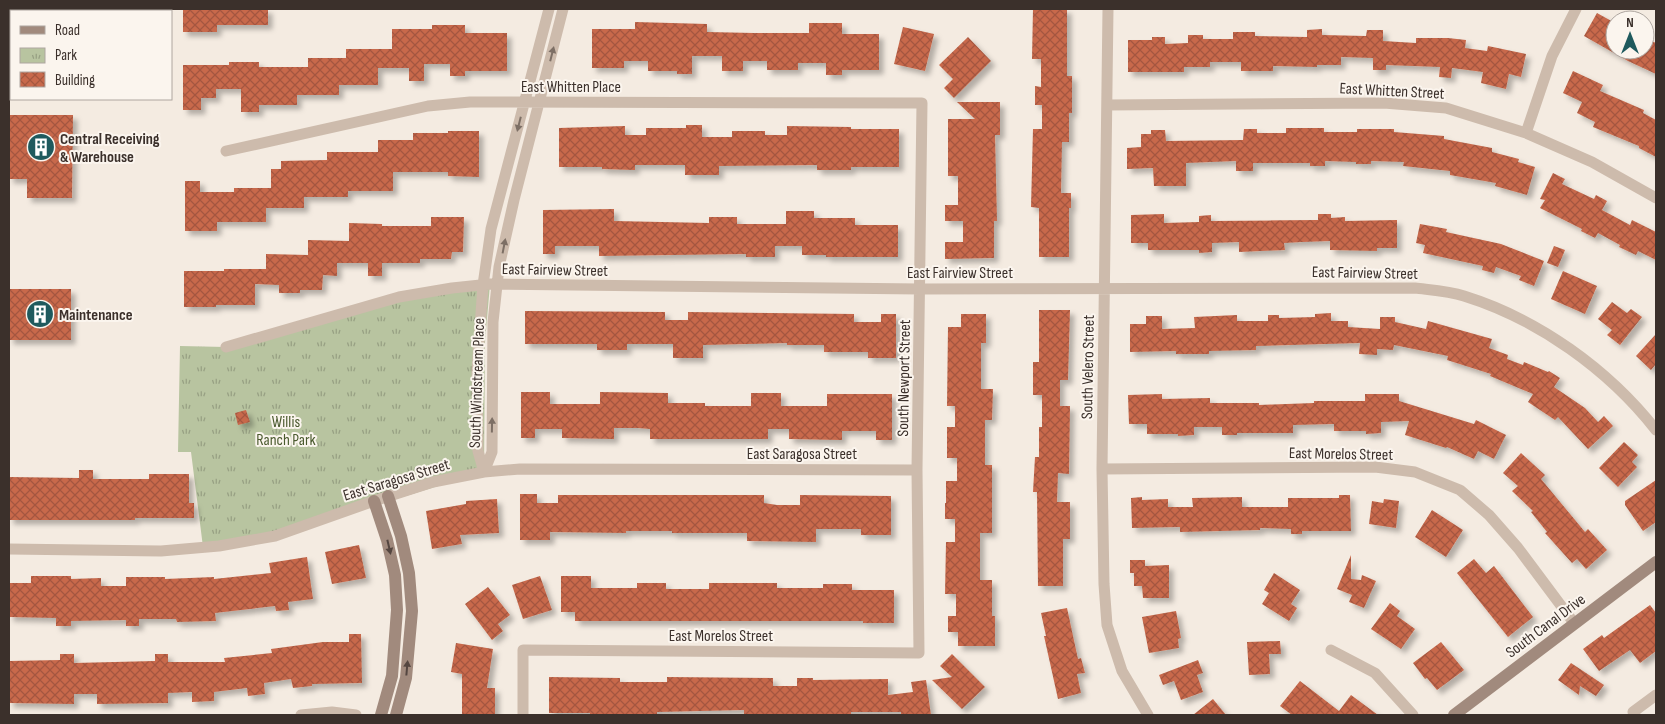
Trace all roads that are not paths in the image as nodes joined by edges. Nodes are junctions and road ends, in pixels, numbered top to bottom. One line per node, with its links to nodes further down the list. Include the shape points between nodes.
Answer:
1 (549, 9): 5 (street, South Windstream Place)
2 (563, 9): 6 (street, South Windstream Place, one-way to 2)
3 (1108, 9): 8 (street, South Velero Street)
4 (1576, 9): 9 (street, via 1552,56)
5 (525, 102): 6 (street, East Whitten Place); 10 (street, East Whitten Place, via 428,106); 13 (street, South Windstream Place, one-way to 13, via 491,229)
6 (539, 102): 7 (street, East Whitten Place); 12 (street, South Windstream Place, one-way to 6)
7 (922, 103): 15 (street, South Newport Street)
8 (1107, 105): 9 (street, East Whitten Street, via 1384,103 1446,108); 14 (street, South Velero Street)
9 (1526, 133): 11 (street, East Whitten Street, via 1592,162)
10 (226, 151)
11 (1656, 198)
12 (496, 284): 13 (street, East Fairview Street); 15 (street, East Fairview Street); 20 (street, South Windstream Place, one-way to 12, via 492,452)
13 (483, 285): 16 (street, East Fairview Street, via 399,297); 20 (street, South Windstream Place, via 477,371 478,451)
14 (1104, 288): 15 (street, East Fairview Street); 17 (street, East Fairview Street, via 1415,288 1463,296 1509,314 1551,337 1600,372 1640,409); 18 (street, South Velero Street)
15 (920, 289): 19 (street, South Newport Street)
16 (226, 347)
17 (1656, 430)
18 (1102, 469): 25 (street, East Morelos Street, via 1375,467 1415,472 1460,490 1489,515 1518,548); 35 (street, South Velero Street, via 1107,625 1122,671)
19 (917, 470): 20 (street, East Saragosa Street, via 520,469); 27 (street, South Newport Street)
20 (484, 472): 21 (street, East Saragosa Street, via 432,482)
21 (388, 496): 22 (street, East Saragosa Street); 33 (street, one-way to 21, via 406,678 412,611 409,573)
22 (374, 501): 23 (street, East Saragosa Street, via 275,536 219,546 161,551); 32 (street, one-way to 32, via 393,566 398,610 392,676)
23 (9, 548)
24 (1656, 562): 25 (street, South Canal Drive)
25 (1574, 624): 37 (street, South Canal Drive)
26 (1331, 650): 36 (street, via 1375,673)
27 (919, 653): 34 (street, East Morelos Street, via 524,650)
28 (1656, 695): 29 (street)
29 (1634, 714)
30 (301, 715): 31 (street, via 332,712)
31 (356, 715)
32 (381, 715)
33 (396, 715)
34 (523, 715)
35 (1148, 715)
36 (1414, 715)
37 (1454, 715)

